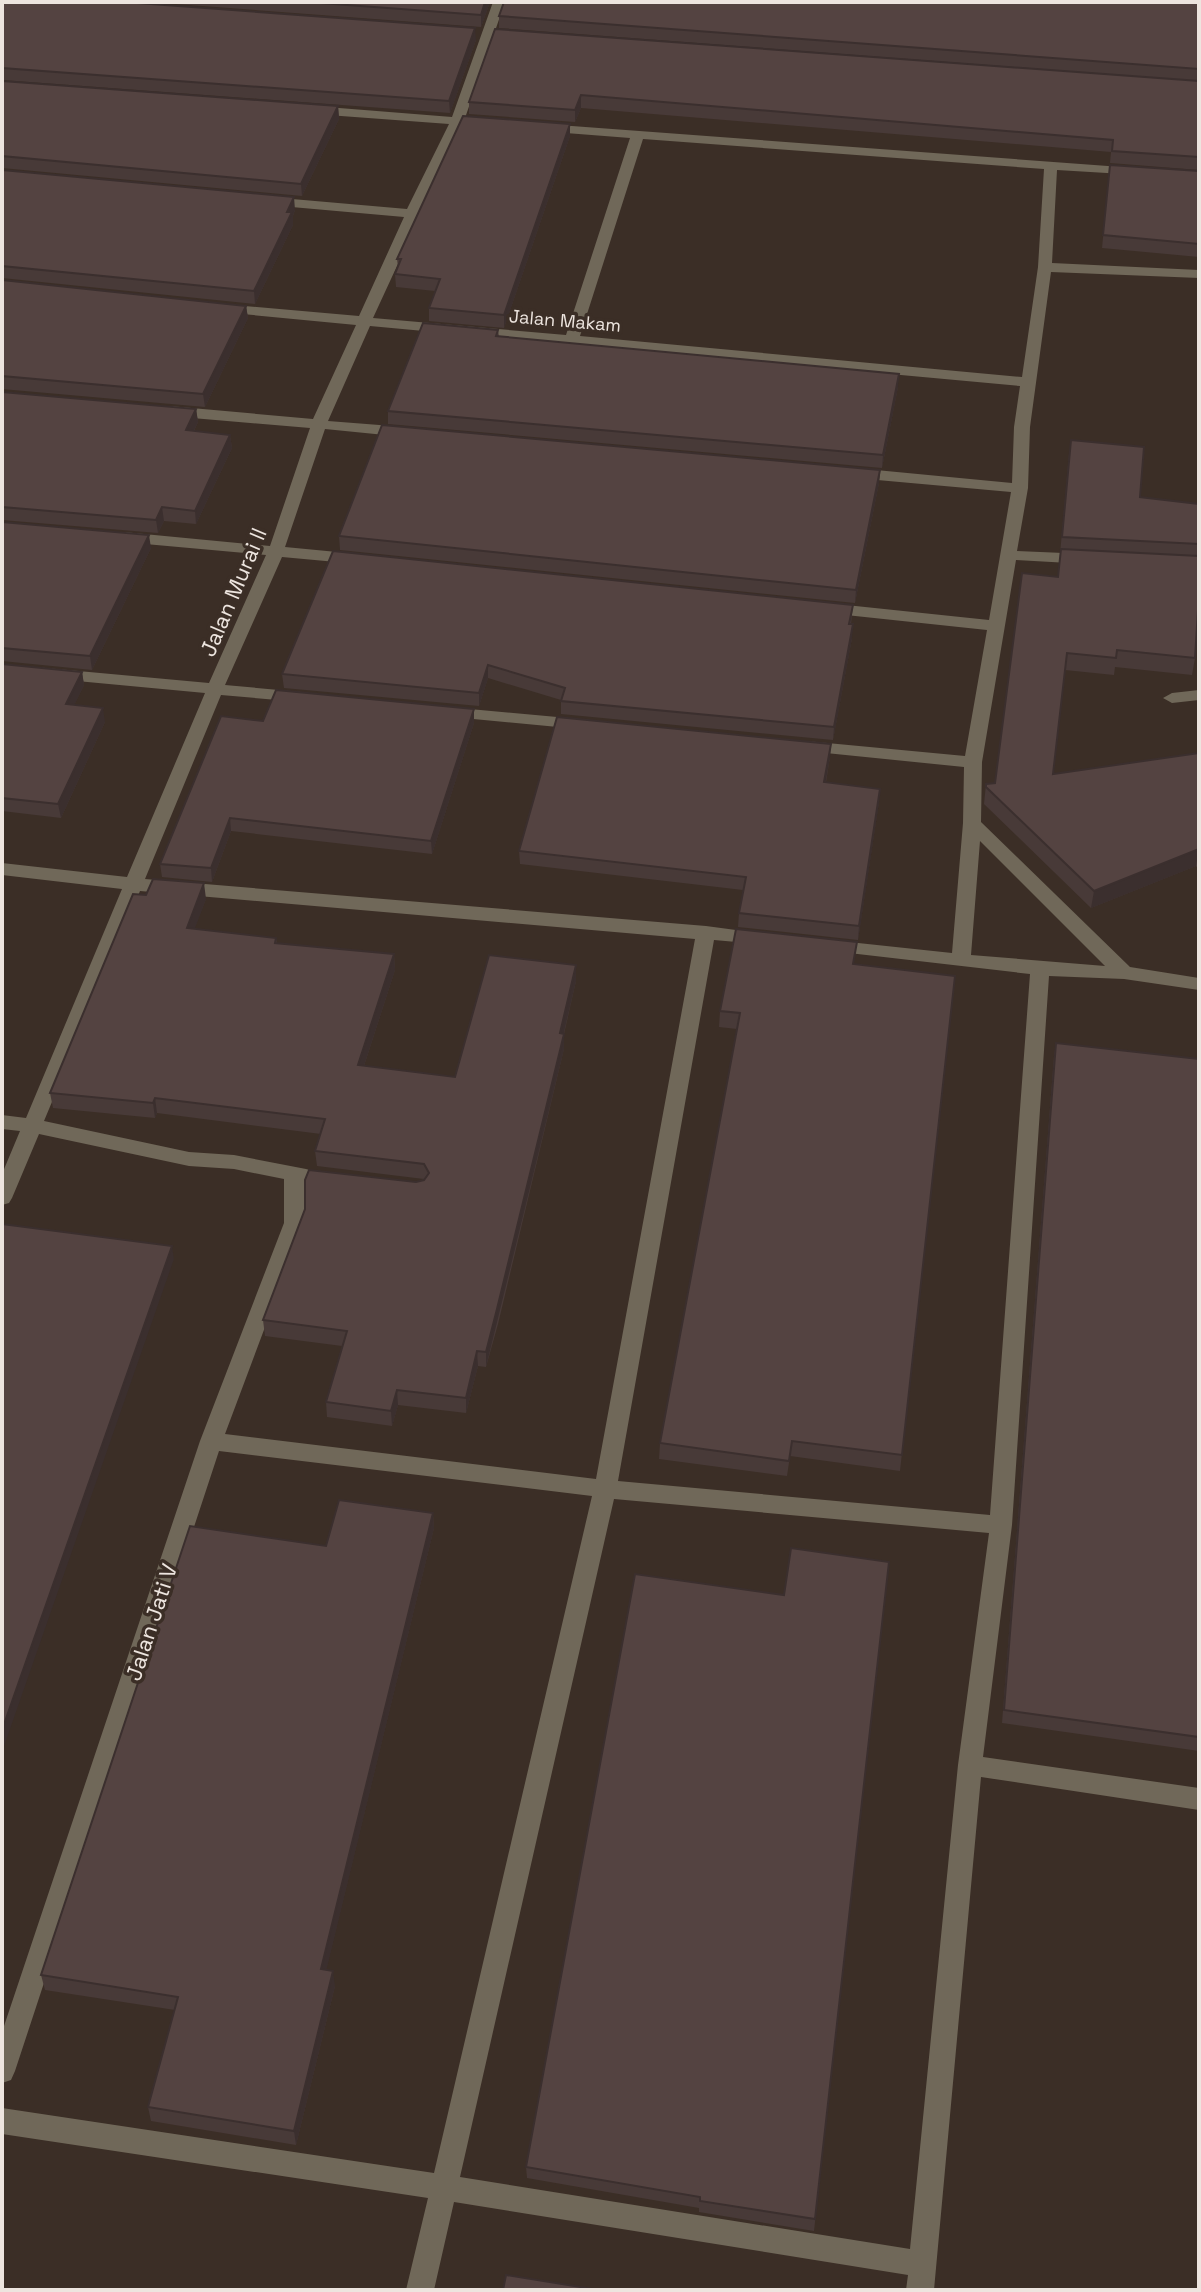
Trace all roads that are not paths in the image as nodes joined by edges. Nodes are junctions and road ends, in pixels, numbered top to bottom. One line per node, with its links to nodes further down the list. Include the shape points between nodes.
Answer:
1 (499, 2): 3 (street, Jalan Murai II)
2 (300, 109): 3 (street)
3 (457, 121): 4 (street); 10 (street, Jalan Murai II)
4 (487, 123)
5 (532, 127): 6 (street)
6 (638, 135): 7 (street); 15 (street)
7 (1051, 165): 8 (street); 11 (street)
8 (1154, 174)
9 (254, 199): 10 (street)
10 (412, 214): 14 (street, Jalan Murai II)
11 (1045, 267): 12 (street); 16 (street)
12 (1199, 274)
13 (206, 306): 14 (street, Jalan Makam)
14 (363, 323): 15 (street, Jalan Makam); 18 (street, Jalan Murai II)
15 (571, 341): 16 (street, Jalan Makam)
16 (1030, 382): 21 (street)
17 (145, 409): 18 (street)
18 (319, 424): 19 (street); 23 (street, Jalan Murai II)
19 (415, 433)
20 (845, 472): 21 (street)
21 (1020, 488): 24 (street)
22 (109, 536): 23 (street)
23 (276, 551): 26 (street); 30 (street, Jalan Murai II)
24 (1011, 555): 25 (street); 28 (street)
25 (1105, 560)
26 (370, 561)
27 (810, 607): 28 (street)
28 (998, 626): 37 (street)
29 (2, 669): 30 (street)
30 (215, 689): 33 (street); 40 (street, Jalan Murai II)
31 (1199, 695): 32 (street)
32 (1172, 698)
33 (325, 700)
34 (436, 710): 35 (street)
35 (594, 725)
36 (783, 744): 37 (street)
37 (973, 762): 38 (street)
38 (972, 823): 44 (street); 46 (street)
39 (2, 869): 40 (street)
40 (134, 884): 41 (street); 49 (street, Jalan Murai II)
41 (706, 932): 42 (street); 54 (street)
42 (781, 940)
43 (811, 943): 44 (street)
44 (961, 960): 45 (street)
45 (1040, 969): 46 (street); 55 (street)
46 (1124, 973): 47 (street)
47 (1199, 984)
48 (2, 1122): 49 (street)
49 (34, 1126): 50 (street); 52 (street, Jalan Murai II)
50 (294, 1175): 51 (street); 53 (street, Jalan Jati V, via 294,1223)
51 (320, 1178)
52 (2, 1198)
53 (211, 1441): 54 (street); 58 (street, Jalan Jati V)
54 (605, 1489): 55 (street); 60 (street)
55 (1001, 1525): 56 (street)
56 (970, 1765): 57 (street); 61 (street)
57 (1199, 1799)
58 (2, 2071)
59 (2, 2121): 60 (street)
60 (442, 2187): 61 (street); 62 (street)
61 (921, 2277)
62 (420, 2290)

